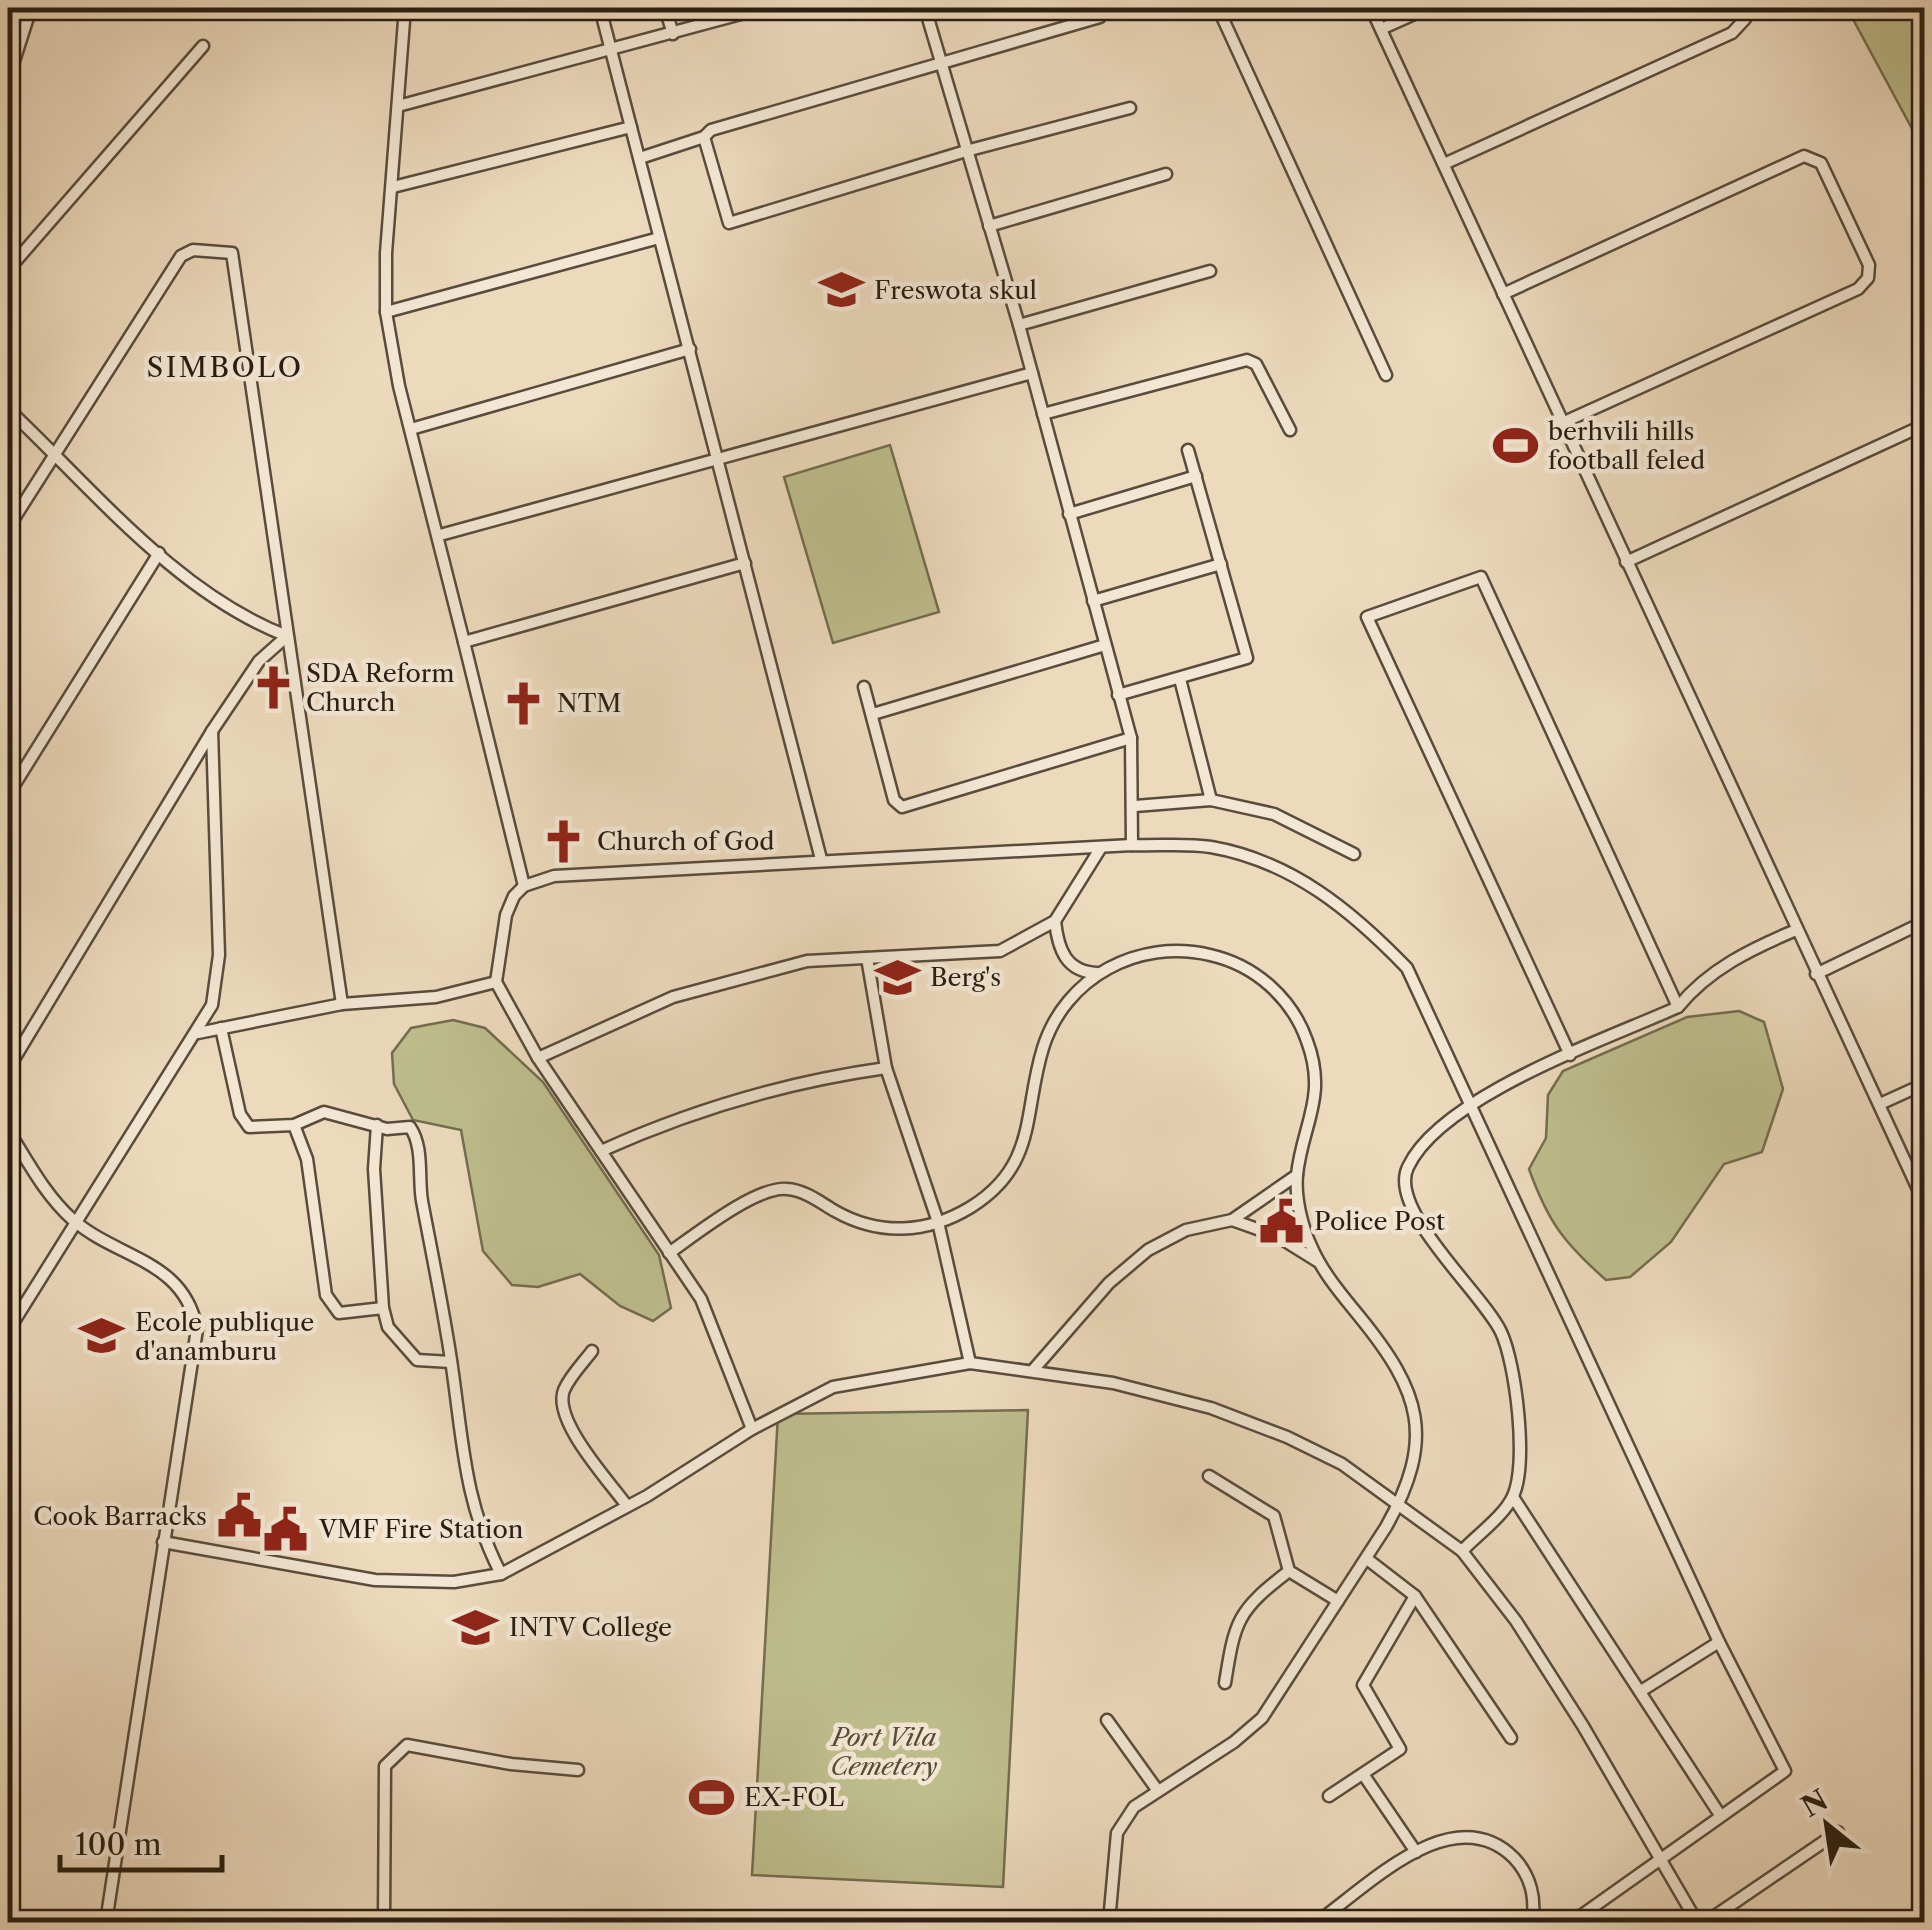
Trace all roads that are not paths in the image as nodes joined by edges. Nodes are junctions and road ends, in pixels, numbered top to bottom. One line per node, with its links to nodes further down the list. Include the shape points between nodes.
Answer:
1 (31, 8): 17 (street)
2 (405, 8): 18 (street)
3 (600, 8): 15 (street)
4 (665, 8): 13 (street)
5 (763, 8): 13 (street)
6 (925, 8): 16 (street)
7 (1218, 8): 36 (street)
8 (1371, 8): 12 (street)
9 (1428, 8): 12 (street)
10 (1746, 8): 24 (street, via 1732,33)
11 (1100, 17): 16 (street)
12 (1381, 29): 24 (street)
13 (674, 34): 15 (street)
14 (203, 46): 29 (street)
15 (612, 51): 18 (street); 20 (street)
16 (940, 62): 21 (street); 22 (street)
17 (8, 77)
18 (398, 106): 26 (street)
19 (1130, 108): 22 (street)
20 (631, 127): 23 (street); 26 (street)
21 (704, 137): 22 (street, via 729,222); 23 (street)
22 (966, 151): 27 (street)
23 (640, 158): 28 (street)
24 (1444, 164): 31 (street)
25 (1166, 174): 27 (street)
26 (393, 187): 32 (street)
27 (989, 226): 33 (street)
28 (658, 238): 32 (street); 34 (street)
29 (8, 270)
30 (1210, 270): 33 (street)
31 (1502, 294): 39 (street); 39 (street, via 1804,156 1821,163 1869,265 1858,288)
32 (386, 312): 41 (street)
33 (1019, 325): 35 (street)
34 (690, 349): 41 (street); 45 (street)
35 (1032, 373): 38 (street); 45 (street)
36 (1386, 374)
37 (8, 409): 44 (street)
38 (1043, 414): 42 (street, via 1247,360 1256,364); 47 (street)
39 (1562, 423): 51 (street)
40 (1924, 425): 51 (street)
41 (411, 429): 49 (street)
42 (1290, 430)
43 (1188, 450): 46 (street)
44 (54, 453): 48 (street); 50 (street); 55 (street, via 181,256 193,250 232,253)
45 (718, 457): 49 (street); 52 (street)
46 (1196, 476): 47 (street); 53 (street)
47 (1069, 514): 54 (street)
48 (8, 528)
49 (440, 536): 56 (street)
50 (158, 553): 55 (street, via 255,624); 64 (street)
51 (1626, 562): 74 (street)
52 (745, 563): 56 (street); 70 (street)
53 (1220, 564): 54 (street); 58 (street, via 1247,658)
54 (1093, 601): 57 (street)
55 (287, 636): 62 (street, via 259,661); 79 (street)
56 (464, 642): 71 (street)
57 (1105, 646): 60 (street); 61 (street)
58 (1180, 680): 60 (street); 65 (street)
59 (864, 687): 61 (street)
60 (1118, 695): 63 (street)
61 (873, 714): 63 (street, via 894,800 902,806)
62 (212, 731): 82 (street, via 219,955 212,1005); 86 (street)
63 (1130, 738): 66 (street)
64 (8, 795)
65 (1211, 800): 66 (street); 69 (street, via 1274,814)
66 (1134, 806): 67 (street)
67 (1132, 845): 68 (street); 88 (street, via 1209,847 1272,863 1355,914 1407,968)
68 (1100, 849): 70 (street); 72 (street)
69 (1354, 854)
70 (821, 859): 71 (street, via 554,876)
71 (524, 886): 78 (street, via 506,915)
72 (1054, 921): 75 (street, via 1000,951); 76 (street, via 1066,959)
73 (1924, 922): 77 (street)
74 (1796, 930): 77 (street); 80 (street, via 1744,952)
75 (867, 958): 84 (street, via 807,960 673,997); 85 (street)
76 (1097, 973): 94 (street, via 1136,955 1178,950 1223,958 1272,986 1300,1027 1314,1073 1312,1116); 98 (street, via 1060,1013 1042,1049 1022,1150 986,1196)
77 (1816, 974): 89 (street)
78 (496, 982): 79 (street, via 436,997); 84 (street)
79 (342, 1004): 81 (street)
80 (1678, 1007): 83 (street); 83 (street, via 1481,578 1367,617)
81 (221, 1028): 82 (street); 90 (street, via 240,1114 249,1127)
82 (198, 1033): 97 (street)
83 (1570, 1055): 88 (street)
84 (538, 1058): 93 (street)
85 (886, 1068): 93 (street, via 729,1100); 98 (street)
86 (8, 1069)
87 (1924, 1084): 89 (street)
88 (1470, 1103): 109 (street, via 1410,1162 1404,1193 1502,1333 1523,1450); 119 (street)
89 (1880, 1104): 95 (street)
90 (294, 1125): 91 (street, via 324,1112); 101 (street, via 307,1159 326,1295 340,1313)
91 (378, 1126): 101 (street, via 374,1169); 104 (street, via 410,1127 417,1137 420,1192)
92 (8, 1130): 97 (street)
93 (601, 1151): 99 (street)
94 (1297, 1175): 96 (street); 100 (street, via 1300,1209)
95 (1924, 1202)
96 (1232, 1220): 100 (street); 106 (street, via 1186,1230 1148,1250 1109,1283)
97 (75, 1222): 102 (street); 112 (street, via 138,1256 184,1292 194,1314 197,1347)
98 (938, 1222): 99 (street, via 883,1229 799,1191 776,1190); 105 (street)
99 (669, 1253): 107 (street, via 701,1299)
100 (1318, 1261): 110 (street, via 1380,1341 1414,1406 1419,1434)
101 (383, 1308): 104 (street, via 388,1327 417,1360)
102 (8, 1331)
103 (592, 1351): 111 (street, via 564,1389 562,1406)
104 (451, 1362): 116 (street, via 462,1463 479,1532)
105 (970, 1363): 106 (street); 107 (street, via 833,1387)
106 (1034, 1370): 110 (street, via 1211,1408 1287,1436)
107 (752, 1429): 111 (street)
108 (1209, 1476): 115 (street, via 1274,1516)
109 (1513, 1497): 113 (street); 121 (street)
110 (1400, 1502): 113 (street); 114 (street)
111 (626, 1506): 116 (street)
112 (164, 1542): 116 (street, via 375,1580 454,1582); 132 (street)
113 (1462, 1551): 131 (street, via 1516,1621)
114 (1367, 1559): 117 (street); 118 (street)
115 (1289, 1571): 118 (street); 120 (street, via 1241,1614)
116 (501, 1574)
117 (1415, 1596): 123 (street); 125 (street, via 1363,1685 1400,1749)
118 (1338, 1602): 126 (street, via 1262,1718)
119 (1720, 1642): 121 (street); 128 (street, via 1784,1771)
120 (1226, 1683)
121 (1641, 1690): 128 (street)
122 (1107, 1720): 126 (street)
123 (1512, 1738)
124 (578, 1770): 133 (street, via 400,1748 385,1766)
125 (1363, 1774): 127 (street); 130 (street)
126 (1158, 1791): 134 (street, via 1122,1821)
127 (1328, 1796)
128 (1720, 1816): 131 (street)
129 (1838, 1832): 139 (street)
130 (1416, 1852): 135 (street); 136 (street, via 1461,1836 1501,1846 1528,1879 1536,1902)
131 (1664, 1860): 137 (street); 138 (street)
132 (106, 1922)
133 (384, 1922)
134 (1108, 1922)
135 (1317, 1922)
136 (1532, 1922)
137 (1572, 1922)
138 (1697, 1922)
139 (1706, 1922)

